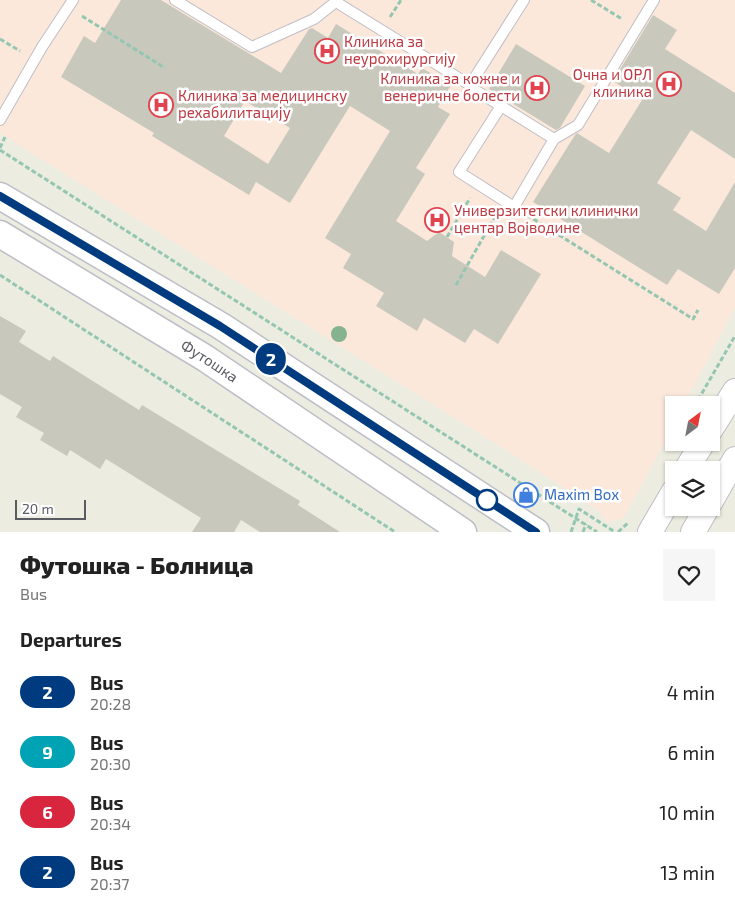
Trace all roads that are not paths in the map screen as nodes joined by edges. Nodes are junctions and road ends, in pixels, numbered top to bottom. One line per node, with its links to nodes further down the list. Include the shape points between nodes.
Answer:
1 (73, 0): 8 (lane)
2 (175, 0): 5 (lane, via 252,47 314,19)
3 (524, 0): 6 (lane)
4 (654, 0): 9 (lane, via 578,124)
5 (337, 1): 6 (lane)
6 (470, 85): 7 (lane)
7 (501, 106): 9 (lane); 9 (lane, via 459,172 478,185 514,207)
8 (0, 120)
9 (554, 140)
10 (0, 196): 19 (main road, via 220,326)
11 (0, 234): 18 (main road, Футошка, via 205,358)
12 (735, 391): 13 (street)
13 (720, 415)
14 (735, 459): 15 (street)
15 (720, 485)
16 (665, 506): 20 (street)
17 (702, 516): 21 (street)
18 (463, 532)
19 (536, 532)
20 (650, 532)
21 (693, 532)

